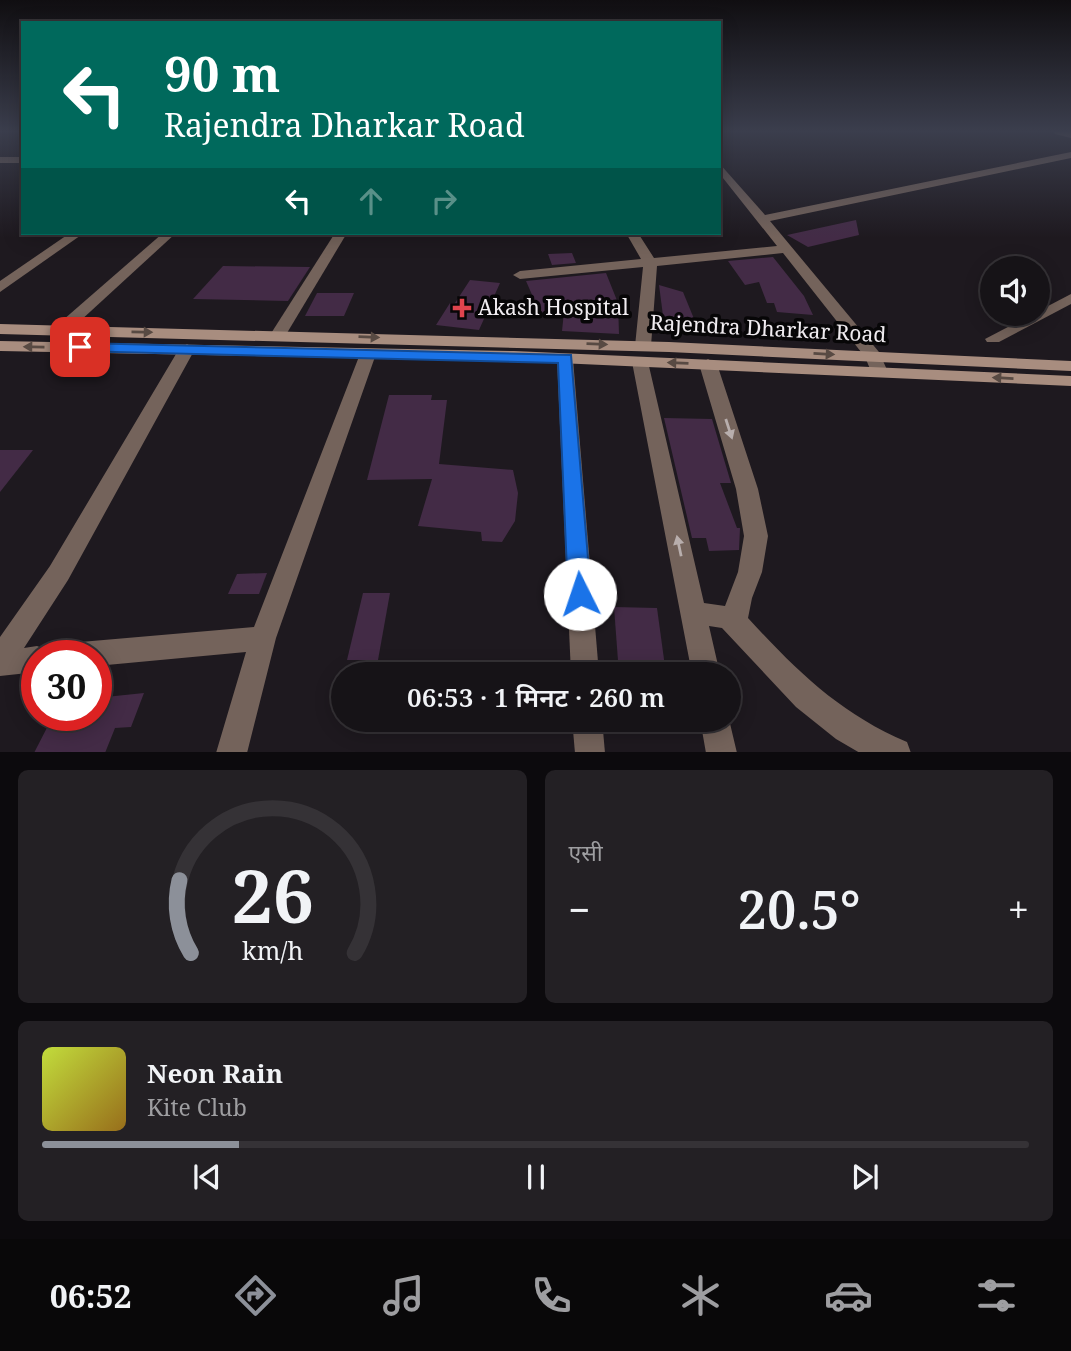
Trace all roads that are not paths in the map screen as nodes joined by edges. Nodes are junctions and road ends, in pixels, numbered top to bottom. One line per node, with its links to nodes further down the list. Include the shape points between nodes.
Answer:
1 (1013, 167): 3 (street)
2 (721, 168): 3 (street)
3 (764, 219): 8 (street)
4 (75, 235): 11 (street)
5 (168, 235): 14 (street)
6 (340, 235): 15 (street)
7 (633, 235): 9 (street)
8 (787, 249): 9 (street); 24 (street)
9 (650, 263): 10 (street); 21 (street)
10 (520, 275)
11 (0, 288)
12 (1071, 298): 16 (street)
13 (0, 329): 14 (main road, Rajendra Dharkar Road)
14 (61, 330): 15 (main road, Rajendra Dharkar Road, one-way to 15)
15 (278, 335): 19 (main road, Rajendra Dharkar Road, one-way to 19)
16 (993, 339)
17 (0, 346): 18 (main road, Rajendra Dharkar Road, one-way to 17)
18 (187, 349): 20 (main road, Rajendra Dharkar Road); 32 (street, via 59,573)
19 (514, 349): 20 (main road, Rajendra Dharkar Road); 21 (main road, Rajendra Dharkar Road, one-way to 21); 22 (main road, Rajendra Dharkar Road)
20 (368, 354): 29 (street)
21 (642, 354): 22 (main road, Rajendra Dharkar Road); 23 (main road, Rajendra Dharkar Road, one-way to 21); 24 (main road, Rajendra Dharkar Road, one-way to 24); 27 (street, one-way to 21)
22 (565, 359): 33 (street)
23 (708, 364): 24 (main road, Rajendra Dharkar Road); 28 (street, one-way to 28, via 747,489 756,536)
24 (876, 364): 25 (main road, Rajendra Dharkar Road); 26 (main road, Rajendra Dharkar Road, one-way to 24)
25 (1071, 366)
26 (1071, 381)
27 (693, 613): 28 (street); 34 (street)
28 (734, 621): 40 (street, via 801,695 831,720)
29 (263, 638): 30 (street); 37 (street)
30 (112, 652)
31 (21, 660): 32 (street)
32 (0, 661)
33 (584, 662)
34 (703, 662)
35 (588, 732): 38 (street)
36 (718, 732): 39 (street)
37 (231, 752)
38 (590, 752)
39 (722, 752)
40 (896, 752)

